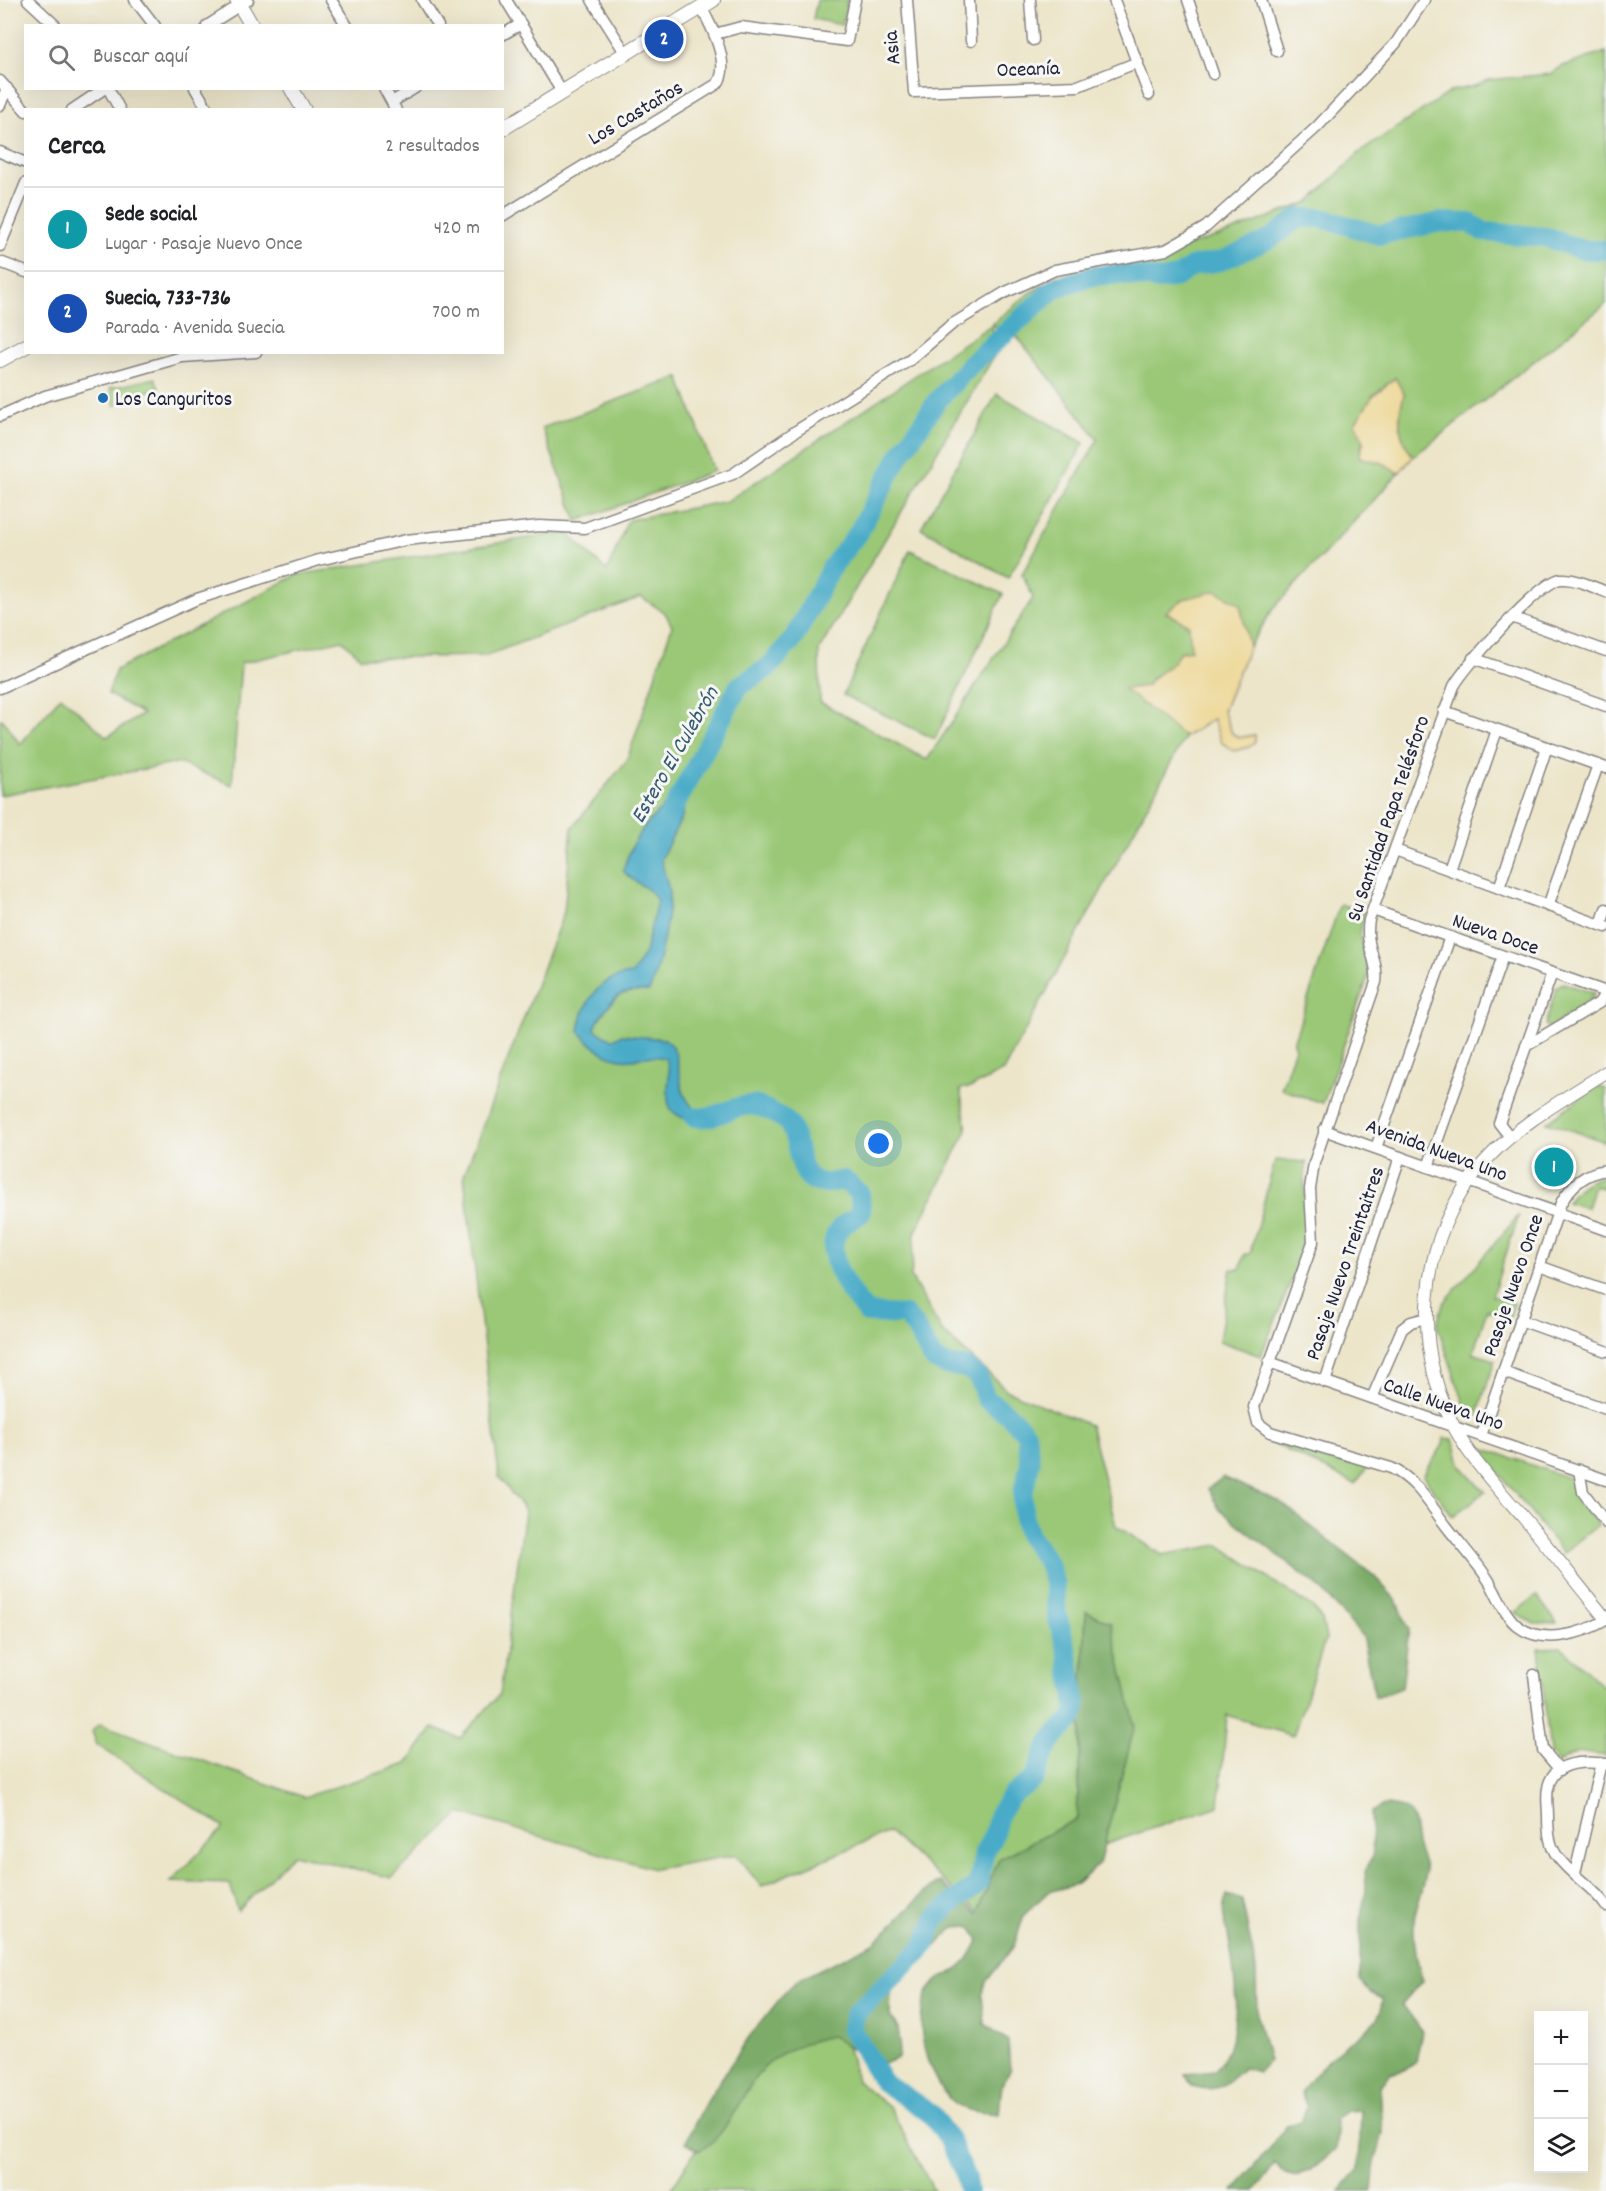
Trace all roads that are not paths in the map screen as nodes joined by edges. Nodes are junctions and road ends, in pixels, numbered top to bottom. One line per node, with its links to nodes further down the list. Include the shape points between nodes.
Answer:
1 (28, 0): 17 (street)
2 (135, 0): 18 (street)
3 (332, 0): 21 (street)
4 (422, 0): 22 (street)
5 (506, 0): 23 (street)
6 (592, 0): 29 (street)
7 (855, 0): 25 (street, via 847,41 741,27)
8 (907, 0): 40 (street, Asia)
9 (969, 0): 27 (street)
10 (1030, 0): 26 (street)
11 (1114, 0): 30 (street)
12 (1188, 0): 31 (street)
13 (1261, 0): 28 (street)
14 (1424, 0): 66 (street, via 1396,43 1317,127 1206,227 1166,250 1055,270 1004,293 951,325 900,367 733,474 585,528 539,526 406,540 319,560 196,599)
15 (242, 2): 19 (street); 20 (main road)
16 (703, 2): 25 (street, Los Castaños); 29 (main road)
17 (54, 24)
18 (153, 24)
19 (210, 24)
20 (251, 24)
21 (345, 24)
22 (437, 24)
23 (521, 24): 24 (street); 39 (street)
24 (504, 34)
25 (715, 34): 53 (street, Los Castaños, via 722,72 717,84)
26 (1033, 40)
27 (971, 41)
28 (1277, 51)
29 (626, 54): 39 (main road)
30 (1138, 62): 40 (street, Oceanía, via 1078,86); 41 (street)
31 (1213, 74)
32 (3, 84): 42 (street); 48 (street)
33 (103, 90): 44 (street)
34 (107, 90): 45 (street)
35 (196, 90): 46 (street)
36 (292, 90): 47 (main road)
37 (385, 90): 43 (street)
38 (413, 90): 43 (street)
39 (562, 92): 49 (main road)
40 (914, 92)
41 (1149, 95)
42 (0, 105)
43 (394, 106)
44 (75, 108)
45 (119, 108)
46 (207, 108)
47 (303, 108)
48 (24, 109)
49 (504, 128)
50 (0, 152): 51 (street)
51 (24, 162)
52 (24, 188): 54 (street)
53 (504, 215)
54 (0, 246)
55 (0, 262): 56 (street)
56 (24, 271)
57 (24, 347): 60 (main road)
58 (206, 354): 59 (street)
59 (181, 355): 61 (street, via 45,396)
60 (0, 360)
61 (0, 416)
62 (1605, 590): 63 (street, Su Santidad Papa Telésforo, via 1561,579 1549,583)
63 (1514, 618): 64 (street); 65 (street, Su Santidad Papa Telésforo)
64 (1606, 651)
65 (1473, 658): 67 (street); 68 (street, Su Santidad Papa Telésforo, via 1454,686)
66 (0, 688)
67 (1606, 706)
68 (1444, 711): 69 (street); 72 (street, Su Santidad Papa Telésforo)
69 (1497, 730): 70 (street); 73 (street)
70 (1547, 747): 71 (street); 74 (street)
71 (1602, 767): 75 (street)
72 (1395, 850): 73 (street); 77 (street, Su Santidad Papa Telésforo)
73 (1449, 870): 74 (street)
74 (1499, 888): 75 (street)
75 (1548, 906): 78 (street)
76 (1606, 909): 78 (street)
77 (1373, 910): 79 (street, Nueva Doce); 85 (street, Su Santidad Papa Telésforo, via 1367,937 1376,982)
78 (1603, 926)
79 (1450, 937): 80 (street, Nueva Doce); 87 (street)
80 (1503, 956): 81 (street, Nueva Doce); 89 (street)
81 (1552, 973): 82 (street, Nueva Doce); 83 (street)
82 (1606, 992): 83 (street, via 1599,1003)
83 (1526, 1046): 86 (street, via 1499,1123)
84 (1604, 1075): 86 (street)
85 (1324, 1130): 87 (street, Avenida Nueva Uno); 99 (street, Su Santidad Papa Telésforo, via 1311,1176 1313,1242)
86 (1510, 1137): 91 (street)
87 (1376, 1148): 88 (street, Avenida Nueva Uno)
88 (1400, 1157): 89 (street, Avenida Nueva Uno); 101 (street, Pasaje Nuevo Treintaitres)
89 (1428, 1167): 91 (street, Avenida Nueva Uno)
90 (1606, 1170): 92 (street, Pasaje Nuevo Once, via 1577,1182 1565,1195)
91 (1469, 1181): 92 (street, Avenida Nueva Uno); 96 (street, via 1439,1238 1429,1277)
92 (1557, 1213): 93 (street, Avenida Nueva Uno); 94 (street, Pasaje Nuevo Once)
93 (1606, 1230)
94 (1539, 1266): 95 (street); 97 (street, Pasaje Nuevo Once)
95 (1606, 1290)
96 (1426, 1318): 102 (street, via 1402,1329); 104 (street, via 1433,1374)
97 (1520, 1320): 98 (street); 100 (street, Pasaje Nuevo Once)
98 (1606, 1351)
99 (1269, 1362): 101 (street, Calle Nueva Uno); 109 (street, Su Santidad Papa Telésforo, via 1254,1407 1261,1427 1391,1468 1408,1478 1478,1564 1511,1620 1521,1629 1541,1635 1567,1634)
100 (1503, 1372): 103 (street); 105 (street, Pasaje Nuevo Once)
101 (1325, 1382): 102 (street, Calle Nueva Uno)
102 (1372, 1398): 104 (street, Calle Nueva Uno)
103 (1606, 1409)
104 (1454, 1427): 105 (street, Calle Nueva Uno); 109 (street, via 1486,1475)
105 (1481, 1436): 106 (street, Calle Nueva Uno)
106 (1579, 1470): 107 (street, Calle Nueva Uno); 108 (street, via 1582,1492)
107 (1606, 1479)
108 (1606, 1523)
109 (1606, 1619)
110 (1534, 1676): 112 (street, via 1543,1750)
111 (1603, 1764): 112 (street, via 1582,1761); 113 (street)
112 (1560, 1770): 113 (street, via 1548,1788 1549,1836 1557,1857)
113 (1575, 1873): 114 (street, via 1597,1892)
114 (1606, 1906)

